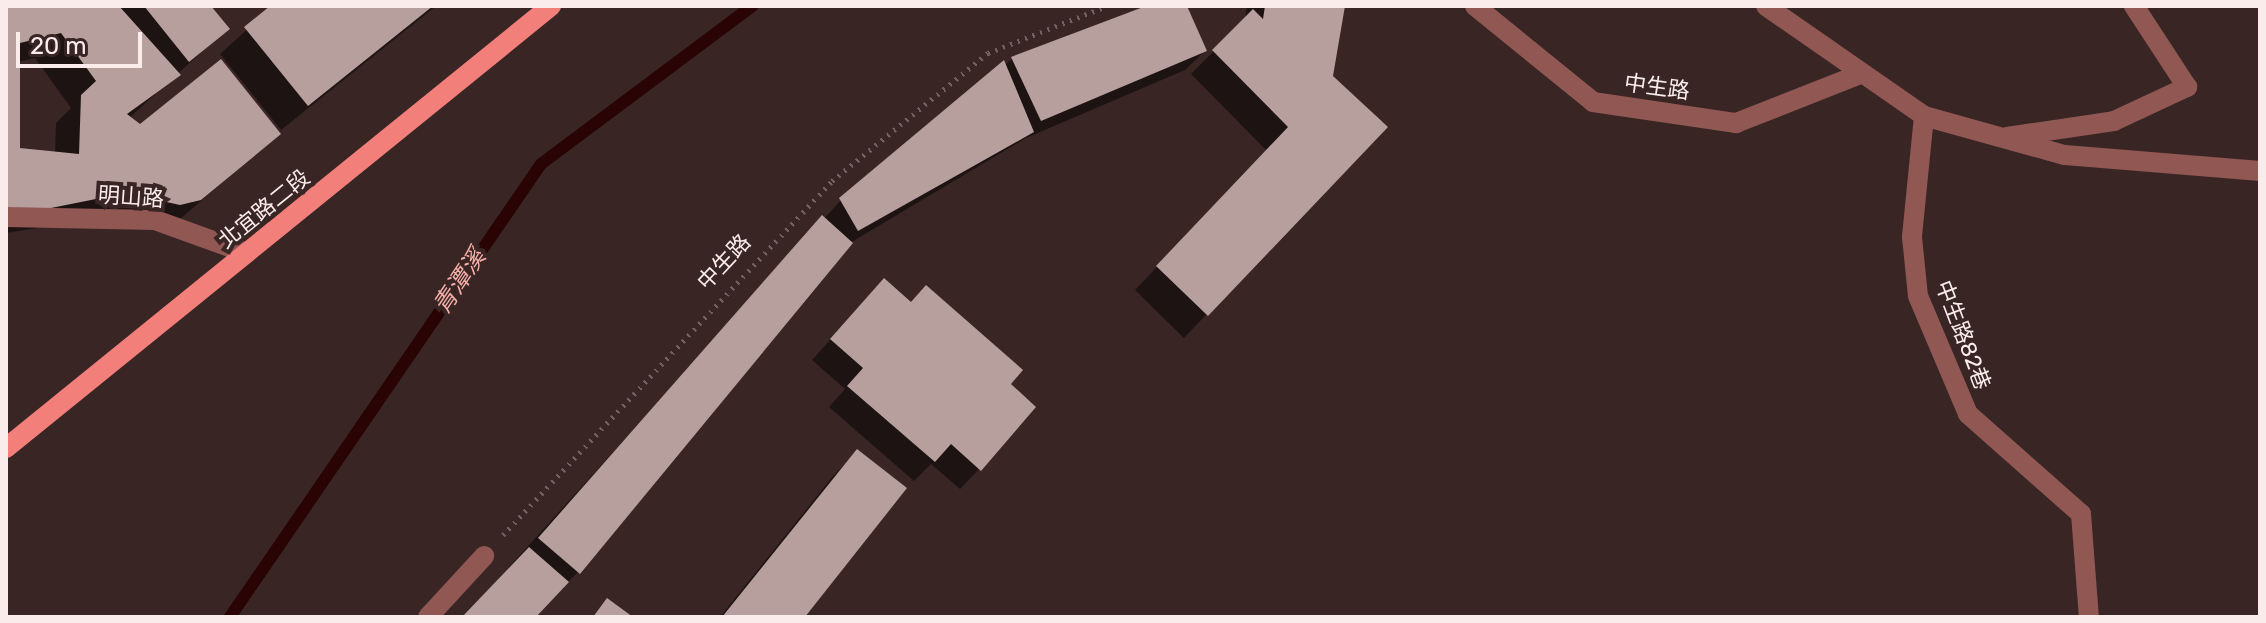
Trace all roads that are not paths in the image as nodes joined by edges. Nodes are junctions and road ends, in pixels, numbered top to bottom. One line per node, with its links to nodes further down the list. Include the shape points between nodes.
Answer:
1 (551, 6): 10 (main road, 北宜路二段)
2 (1475, 6): 5 (street, 中生路, via 1593,102 1736,123)
3 (2134, 6): 7 (street, via 2187,87 2114,121)
4 (1768, 7): 5 (street)
5 (1858, 75): 6 (street)
6 (1924, 116): 7 (street); 14 (street, 中生路82巷, via 1912,237 1918,296 1968,414 2081,514)
7 (1995, 138): 8 (street, via 2065,155)
8 (2260, 171)
9 (6, 217): 10 (street, 明山路, via 155,220)
10 (246, 253): 11 (main road, 北宜路二段)
11 (6, 448)
12 (484, 556): 13 (street)
13 (428, 617)
14 (2089, 617)

